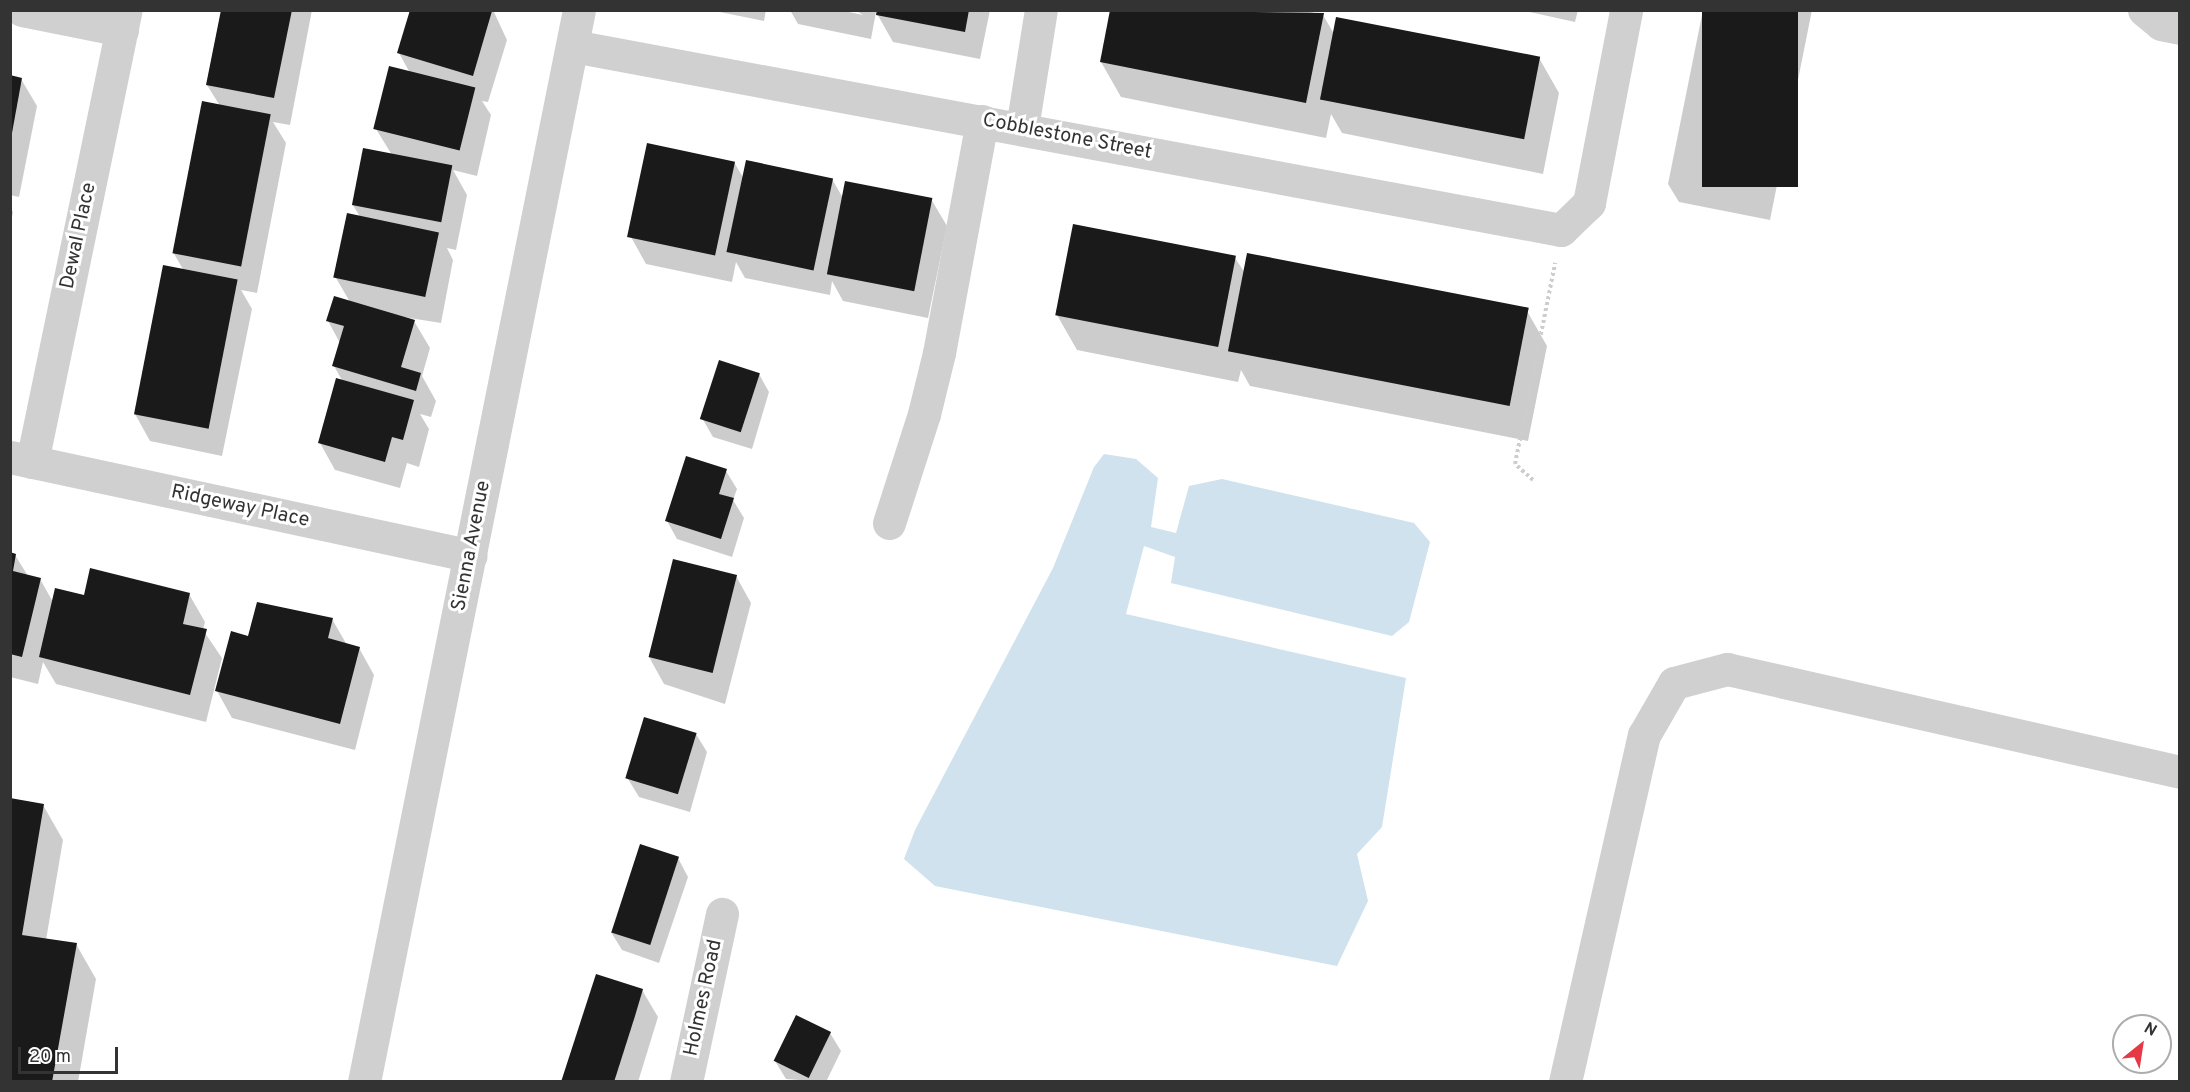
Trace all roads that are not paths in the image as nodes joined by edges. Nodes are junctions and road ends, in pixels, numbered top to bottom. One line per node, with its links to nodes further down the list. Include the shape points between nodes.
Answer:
1 (22, 10): 6 (street)
2 (579, 10): 8 (street, Sienna Avenue)
3 (1041, 10): 10 (street)
4 (1626, 10): 10 (street, Cobblestone Street, via 1589,203 1562,230)
5 (2144, 10): 7 (street, via 2161,24)
6 (124, 20): 11 (street, Dewal Place)
7 (2180, 28)
8 (573, 46): 9 (street, Cobblestone Street); 13 (street, Sienna Avenue)
9 (982, 121): 10 (street, Cobblestone Street); 12 (street, via 939,353)
10 (1022, 128)
11 (21, 459): 13 (street, Ridgeway Place)
12 (889, 523)
13 (470, 556): 16 (street, Sienna Avenue)
14 (2180, 772): 18 (street, via 1726,669 1674,683 1644,735)
15 (722, 914): 17 (street, Holmes Road)
16 (364, 1082)
17 (686, 1082)
18 (1565, 1082)

